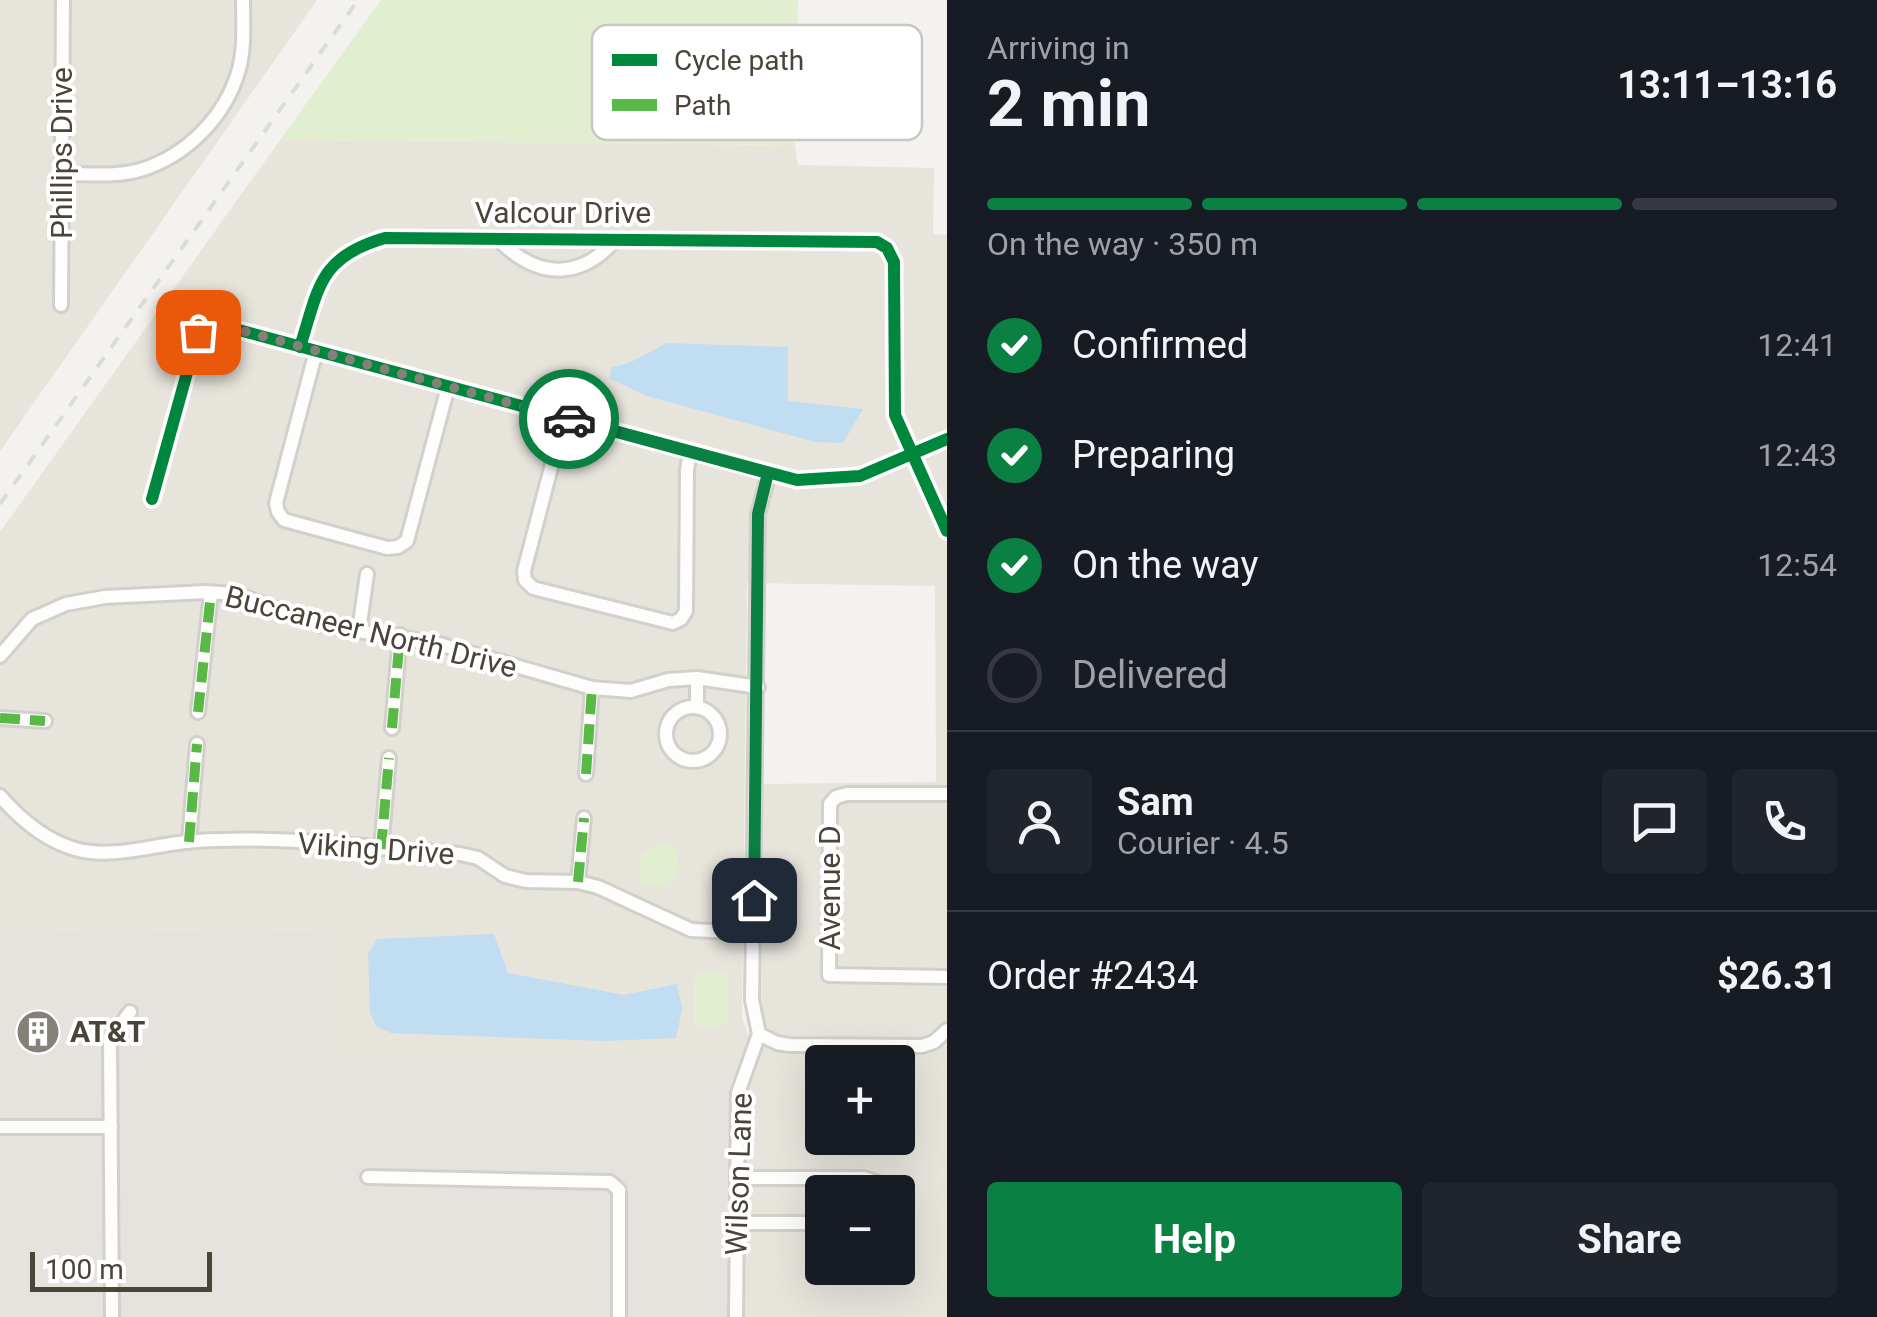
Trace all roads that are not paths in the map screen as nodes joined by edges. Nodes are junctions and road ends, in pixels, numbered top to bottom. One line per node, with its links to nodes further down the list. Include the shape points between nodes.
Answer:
1 (63, 0): 3 (street, Phillips Drive)
2 (244, 0): 3 (street, via 239,69 222,107 194,140 139,170)
3 (63, 174): 6 (street, Phillips Drive)
4 (497, 238): 5 (street, Valcour Drive); 5 (street, via 526,264 552,270 596,260); 7 (street, Valcour Drive, via 385,238 345,254 318,288)
5 (616, 239): 13 (street, Valcour Drive, via 864,240 886,248 894,262 893,400)
6 (61, 306)
7 (300, 347): 8 (street); 15 (street, via 210,322 200,326)
8 (316, 351): 9 (street); 9 (street, via 276,502 284,520 370,543 398,547 407,541)
9 (448, 387): 10 (street)
10 (564, 418): 12 (street); 12 (street, via 524,571 532,588 673,623 681,619)
11 (947, 439): 13 (street)
12 (690, 452): 14 (street)
13 (912, 455): 14 (street, via 837,480); 16 (street)
14 (768, 473): 23 (street, via 758,514)
15 (152, 499)
16 (947, 531)
17 (367, 574): 19 (street)
18 (211, 592): 19 (street, Buccaneer North Drive); 21 (street, Buccaneer North Drive, via 66,604 32,619); 26 (street)
19 (359, 630): 20 (street, Buccaneer North Drive)
20 (400, 635): 24 (street, Buccaneer North Drive); 29 (street)
21 (0, 656)
22 (697, 678): 23 (street, Buccaneer North Drive); 24 (street, Buccaneer North Drive, via 630,691); 25 (street)
23 (758, 686): 39 (street)
24 (592, 688): 32 (street)
25 (696, 707): 25 (street, via 675,714 666,733 673,754 692,762 712,755 721,736 714,716)
26 (198, 712)
27 (0, 718): 28 (street)
28 (45, 721)
29 (392, 728)
30 (197, 744): 36 (street)
31 (388, 758): 37 (street)
32 (586, 774)
33 (947, 794): 40 (street, Avenue D, via 847,794 830,804 830,975)
34 (0, 796): 36 (street, Viking Drive, via 23,821 75,849)
35 (584, 818): 38 (street)
36 (190, 842): 37 (street, Viking Drive)
37 (381, 848): 38 (street, Viking Drive, via 478,858 526,881)
38 (578, 882): 39 (street, Viking Drive, via 691,930)
39 (753, 934): 43 (street)
40 (947, 977)
41 (130, 1012): 45 (street, via 110,1040)
42 (947, 1030): 43 (street, via 922,1046 790,1045)
43 (759, 1034): 47 (street, Wilson Lane, via 738,1093)
44 (0, 1127): 45 (street)
45 (111, 1127): 51 (street)
46 (368, 1177): 52 (street, via 610,1182 619,1190)
47 (738, 1178): 48 (street); 49 (street, Wilson Lane)
48 (805, 1178)
49 (737, 1223): 50 (street); 53 (street, Wilson Lane)
50 (805, 1223)
51 (112, 1317)
52 (619, 1317)
53 (736, 1317)

